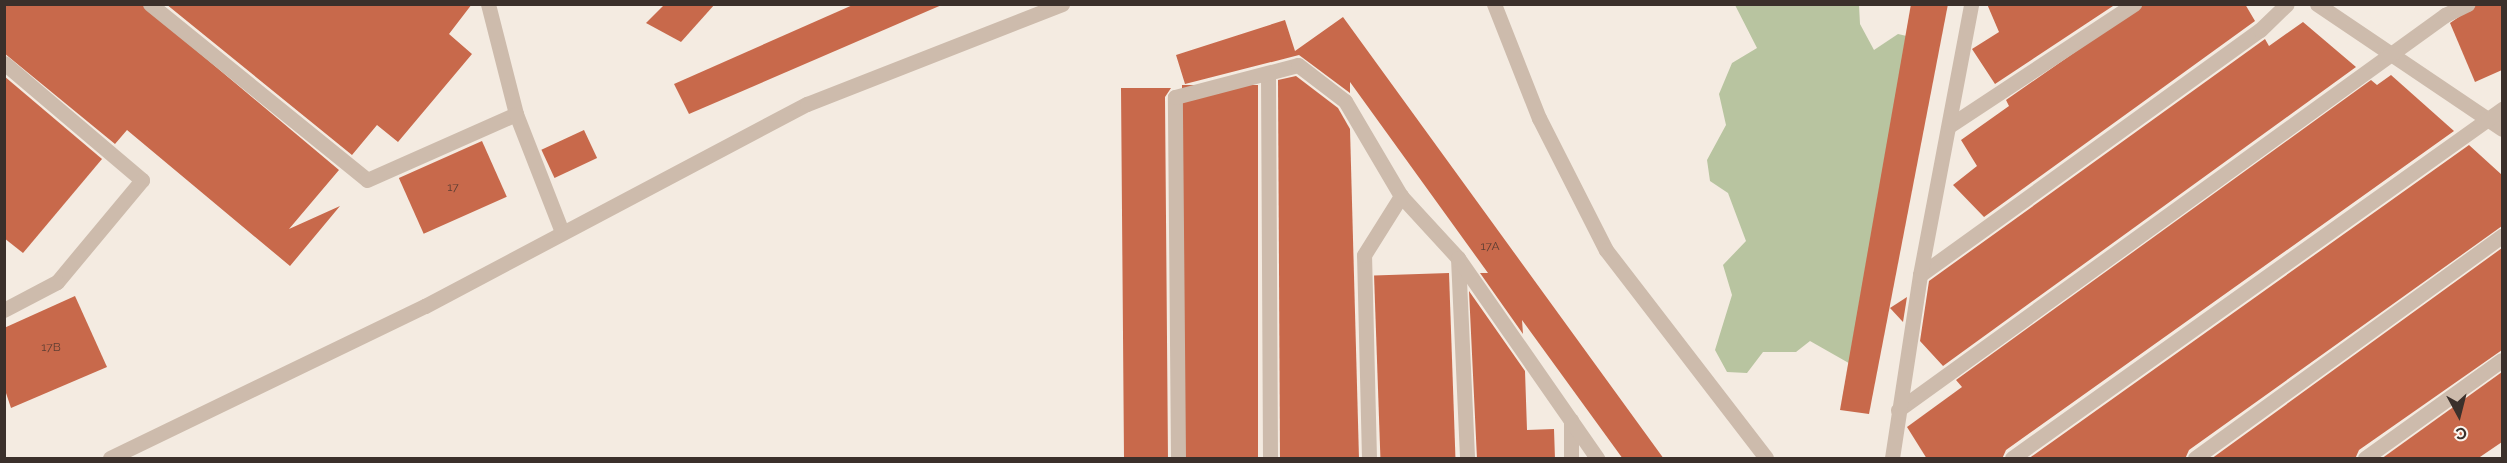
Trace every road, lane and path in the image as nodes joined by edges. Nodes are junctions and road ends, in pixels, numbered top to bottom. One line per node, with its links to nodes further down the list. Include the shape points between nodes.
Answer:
1 (150, 4): 14 (lane, via 367,180)
2 (488, 4): 14 (lane)
3 (1062, 4): 19 (lane, via 807,104)
4 (1494, 4): 34 (lane, via 1539,118 1606,250)
5 (1971, 4): 16 (lane)
6 (2134, 4): 16 (lane)
7 (2287, 4): 22 (lane, via 2260,30)
8 (2317, 4): 10 (lane)
9 (2468, 4): 10 (lane, via 2445,15)
10 (2394, 55): 15 (lane); 25 (lane)
11 (4, 63): 23 (lane, via 142,180 57,282)
12 (1268, 75): 18 (lane, via 1298,65 1345,101); 28 (lane, via 1175,97); 29 (lane)
13 (2502, 109): 15 (lane)
14 (516, 114): 19 (lane)
15 (2489, 120): 17 (lane); 36 (lane)
16 (1949, 126): 22 (lane)
17 (2502, 129)
18 (1401, 196): 21 (lane); 30 (lane, via 1364,255)
19 (562, 232): 27 (lane, via 425,306)
20 (2502, 236): 37 (lane)
21 (1458, 258): 26 (lane); 31 (lane)
22 (1920, 275): 25 (lane)
23 (4, 310)
24 (2502, 360): 38 (lane)
25 (1898, 410): 35 (lane)
26 (1571, 418): 32 (lane); 33 (lane)
27 (110, 459)
28 (1178, 459)
29 (1270, 459)
30 (1369, 459)
31 (1467, 459)
32 (1571, 459)
33 (1598, 459)
34 (1766, 459)
35 (1892, 459)
36 (2012, 459)
37 (2195, 459)
38 (2365, 459)

